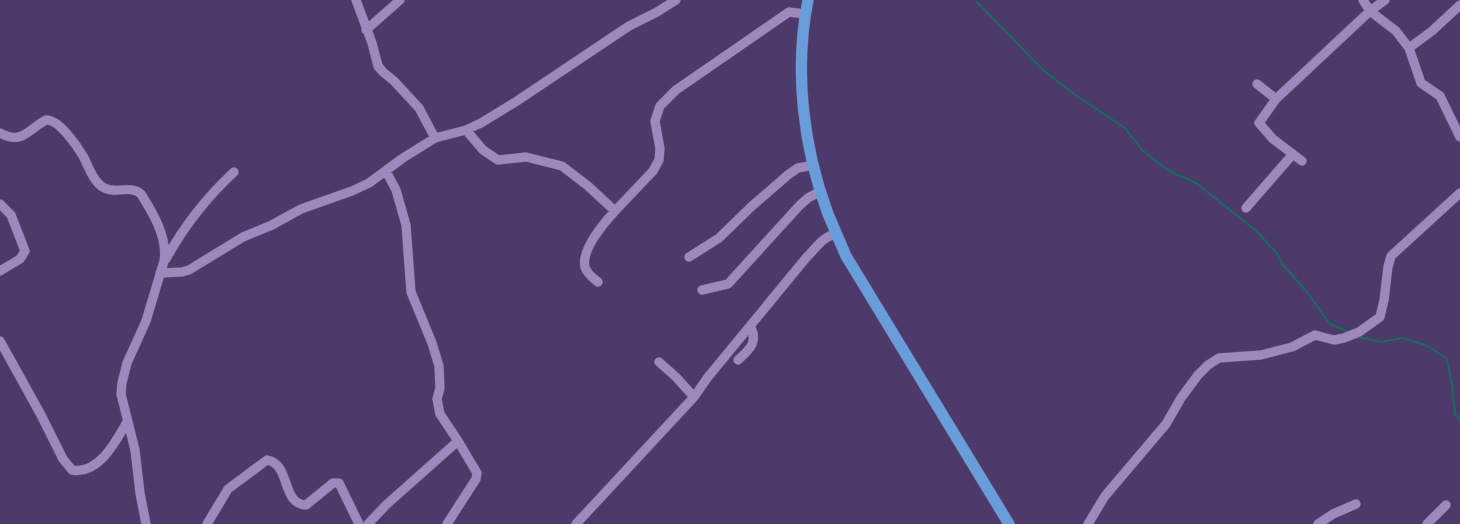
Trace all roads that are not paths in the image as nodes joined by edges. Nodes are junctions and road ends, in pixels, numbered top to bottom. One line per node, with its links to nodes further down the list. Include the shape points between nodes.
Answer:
1 (356, 0): 10 (street)
2 (400, 0): 10 (street)
3 (676, 0): 14 (street, via 629,26 498,113)
4 (808, 0): 9 (main road)
5 (1364, 0): 8 (street)
6 (1385, 0): 8 (street)
7 (1460, 5): 11 (street)
8 (1370, 12): 11 (street, via 1396,31); 13 (street)
9 (805, 14): 20 (main road, via 804,122); 27 (street, via 789,12 663,101 655,121 659,160 647,178)
10 (366, 30): 17 (street, via 378,66 419,108)
11 (1410, 48): 16 (street, via 1421,83 1440,96)
12 (1257, 84): 13 (street)
13 (1276, 99): 18 (street, via 1259,123)
14 (466, 130): 17 (street); 27 (street, via 498,160 526,157 562,166)
15 (0, 133): 30 (street, via 19,138 46,120 54,121 79,149 99,185 141,194 162,235 166,253)
16 (1460, 136)
17 (435, 138): 21 (street)
18 (1293, 154): 19 (street); 26 (street)
19 (1302, 161)
20 (814, 165): 23 (main road); 29 (street, via 798,168 789,174 719,238)
21 (386, 171): 32 (street, via 352,191 313,204 243,237 189,270); 41 (street, via 396,190 406,225 411,292 438,366 438,408)
22 (234, 172): 30 (street, via 180,233)
23 (820, 191): 28 (main road); 34 (street, via 800,205 728,284)
24 (1460, 194): 51 (street, via 1391,256 1380,317 1344,338 1334,340 1315,335 1292,347 1261,355 1224,357 1211,363 1192,383 1166,424 1105,496)
25 (0, 204): 31 (street, via 11,215 25,251 20,259)
26 (1246, 208)
27 (615, 211): 33 (street, via 586,252 585,267)
28 (837, 234): 35 (street, via 832,234 818,246); 50 (main road, via 846,256)
29 (689, 257)
30 (164, 261): 32 (street)
31 (0, 271)
32 (160, 273): 40 (street, via 143,331 123,375 121,394)
33 (598, 282)
34 (702, 290)
35 (750, 326): 37 (street, via 754,344); 39 (street)
36 (0, 341): 40 (street, via 70,469 82,470 101,460)
37 (738, 360)
38 (659, 362): 39 (street)
39 (694, 397): 49 (street)
40 (127, 422): 44 (street, via 135,450)
41 (458, 441): 47 (street); 48 (street, via 476,472 476,479)
42 (1356, 504): 52 (street)
43 (1446, 505): 53 (street)
44 (146, 524)
45 (207, 524): 46 (street, via 228,489 267,460 277,464 289,492 301,505 306,505 334,482 339,483)
46 (359, 524)
47 (368, 524)
48 (447, 524)
49 (576, 524)
50 (1008, 524)
51 (1088, 524)
52 (1318, 524)
53 (1426, 524)

